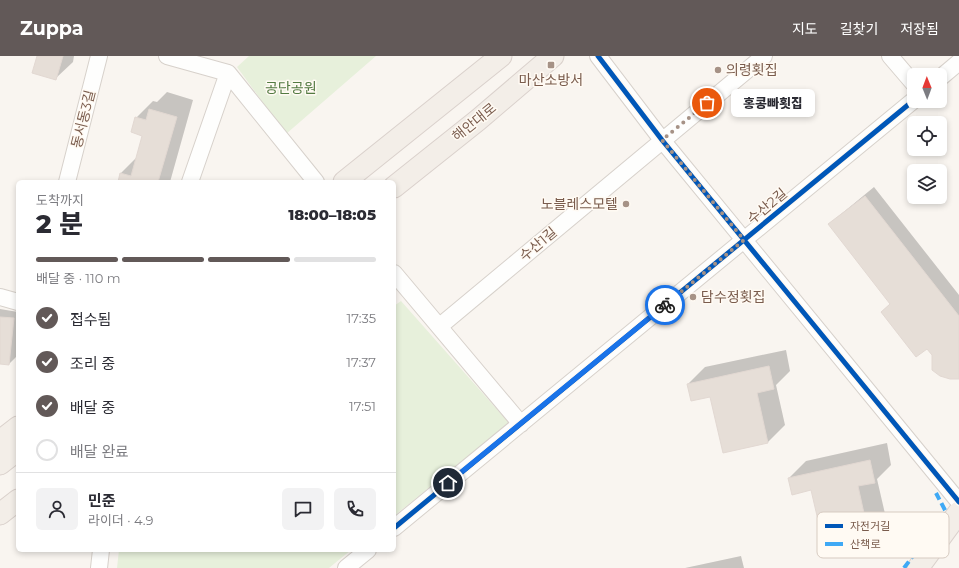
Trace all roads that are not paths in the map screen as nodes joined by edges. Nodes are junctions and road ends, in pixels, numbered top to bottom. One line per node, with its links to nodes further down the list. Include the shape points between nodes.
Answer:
1 (99, 56): 14 (street, 동서동3길)
2 (167, 56): 10 (street)
3 (501, 56): 17 (main road)
4 (553, 56): 18 (main road, 해안대로)
5 (598, 56): 13 (street)
6 (764, 56): 13 (street, 수산1길)
7 (890, 56): 11 (street)
8 (959, 62): 9 (street)
9 (947, 72)
10 (228, 73): 15 (street); 16 (street)
11 (907, 76)
12 (907, 106): 19 (street, 수산2길)
13 (662, 140): 19 (street); 23 (street, 수산1길)
14 (68, 180)
15 (191, 180)
16 (314, 180)
17 (346, 180)
18 (396, 185)
19 (744, 240): 24 (street, 수산2길); 32 (street)
20 (396, 274): 23 (street)
21 (0, 297): 22 (street)
22 (16, 301)
23 (440, 326): 24 (street)
24 (520, 424): 35 (street, 수산2길)
25 (16, 428): 26 (main road)
26 (0, 441)
27 (16, 452): 28 (main road)
28 (0, 464)
29 (16, 495): 30 (main road)
30 (0, 500)
31 (16, 502): 34 (main road)
32 (959, 502)
33 (959, 512): 36 (main road)
34 (0, 514)
35 (396, 526)
36 (949, 526)
37 (101, 552): 40 (street)
38 (366, 552): 41 (street)
39 (925, 558): 42 (main road)
40 (99, 568)
41 (346, 568)
42 (918, 568)

